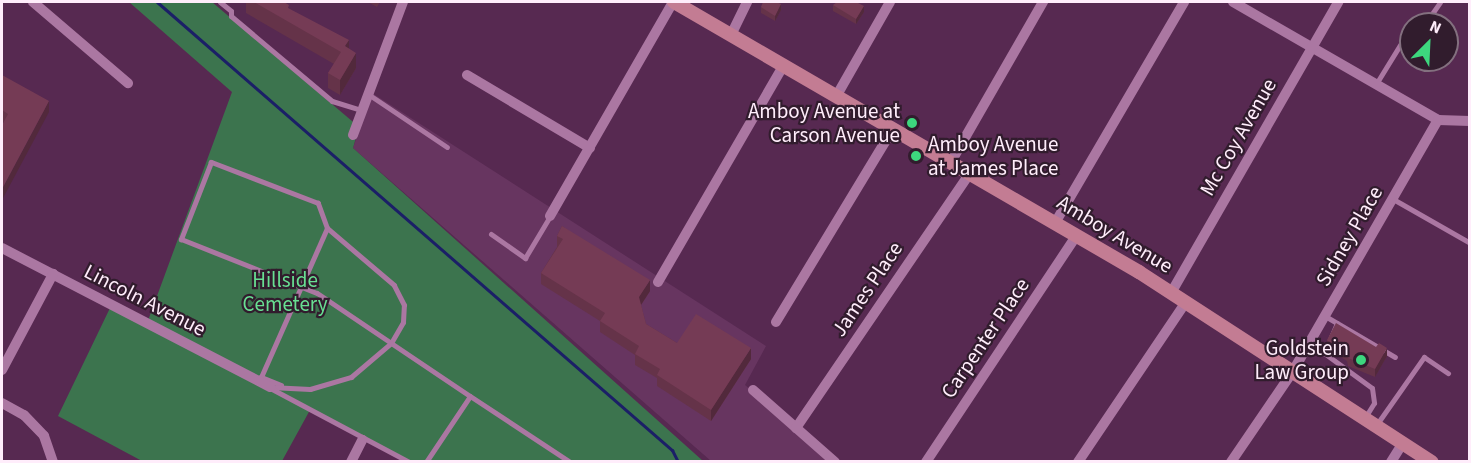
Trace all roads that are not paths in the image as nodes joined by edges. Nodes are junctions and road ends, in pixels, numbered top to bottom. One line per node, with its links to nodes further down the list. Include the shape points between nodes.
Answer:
1 (33, 2): 16 (street)
2 (220, 2): 20 (lane, via 231,11 231,16 332,101)
3 (403, 2): 18 (street)
4 (674, 2): 11 (street, Amboy Avenue); 26 (street)
5 (747, 2): 11 (street)
6 (890, 2): 19 (street)
7 (1043, 2): 27 (street)
8 (1184, 2): 31 (street)
9 (1233, 2): 12 (street)
10 (1338, 2): 12 (street, Mc Coy Avenue)
11 (731, 35): 14 (street, Amboy Avenue)
12 (1312, 46): 17 (street); 40 (street, Mc Coy Avenue)
13 (1399, 47): 17 (lane)
14 (783, 65): 19 (street, Amboy Avenue); 38 (street)
15 (467, 75): 26 (street)
16 (129, 83)
17 (1376, 84): 21 (street)
18 (368, 94): 20 (street); 25 (lane)
19 (837, 95): 23 (street, Amboy Avenue)
20 (361, 110): 24 (street)
21 (1438, 120): 22 (street); 29 (street, Sidney Place)
22 (1470, 121)
23 (893, 129): 27 (street, Amboy Avenue); 43 (street)
24 (353, 135)
25 (447, 147)
26 (590, 148): 30 (street)
27 (951, 162): 28 (street, Amboy Avenue)
28 (970, 173): 31 (street, Amboy Avenue); 56 (street, James Place)
29 (1393, 199): 35 (lane); 42 (street, Sidney Place)
30 (550, 216): 33 (lane, via 525,258)
31 (1055, 223): 34 (street, Amboy Avenue)
32 (327, 228): 39 (lane); 39 (lane, via 321,207 313,199 218,162 208,165 180,239); 45 (lane, via 401,295 405,314)
33 (491, 234)
34 (1077, 235): 40 (street, Amboy Avenue); 65 (street, Carpenter Place)
35 (1470, 243)
36 (2, 248): 37 (street, Lincoln Avenue)
37 (53, 274): 47 (street); 51 (street, Lincoln Avenue)
38 (658, 282)
39 (301, 284): 45 (lane); 50 (lane, via 261,376)
40 (1171, 293): 41 (street, Amboy Avenue)
41 (1186, 302): 48 (street, Amboy Avenue); 66 (street)
42 (1325, 316): 44 (lane); 48 (street, Sidney Place)
43 (776, 322)
44 (1337, 323): 46 (lane); 55 (lane, via 1324,353 1372,388)
45 (391, 343): 50 (lane, via 351,377 334,385 310,389); 53 (lane)
46 (1395, 357)
47 (2, 370)
48 (1293, 371): 55 (street, Amboy Avenue); 67 (street, Sidney Place)
49 (1448, 373): 55 (lane, via 1424,357)
50 (282, 386): 51 (lane)
51 (270, 387): 61 (lane)
52 (753, 390): 56 (street)
53 (470, 396): 62 (lane); 63 (lane)
54 (2, 403): 59 (street, via 24,415 44,436)
55 (1370, 421): 58 (street, Amboy Avenue)
56 (796, 428): 64 (street)
57 (362, 440): 60 (street)
58 (1403, 442): 68 (street); 69 (street, Amboy Avenue)
59 (53, 462)
60 (351, 462)
61 (409, 462)
62 (426, 462)
63 (570, 462)
64 (835, 462)
65 (926, 462)
66 (1078, 462)
67 (1232, 462)
68 (1391, 462)
69 (1432, 462)

